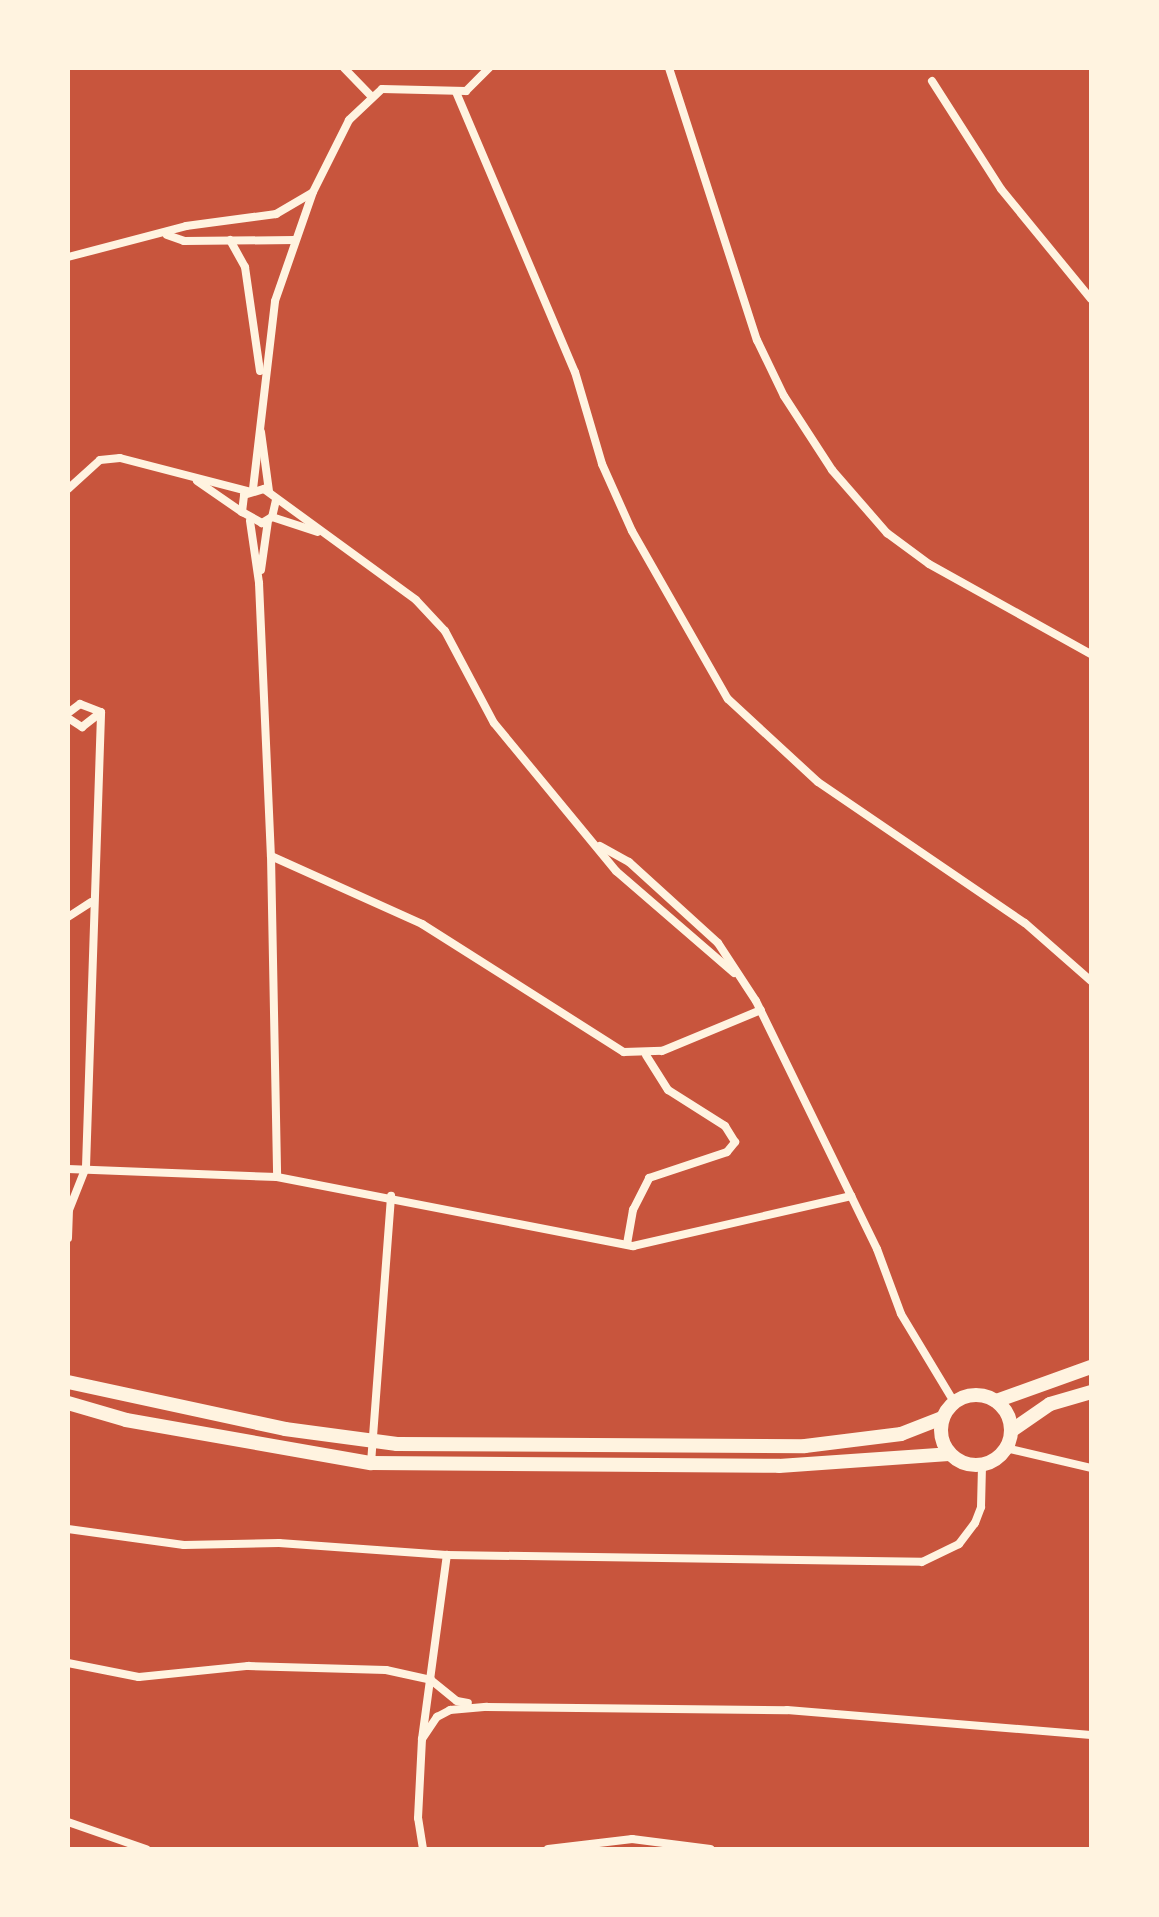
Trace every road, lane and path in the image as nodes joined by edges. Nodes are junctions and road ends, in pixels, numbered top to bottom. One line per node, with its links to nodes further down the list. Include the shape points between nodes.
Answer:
1 (344, 68): 6 (street)
2 (489, 68): 5 (street, via 477,83)
3 (669, 68): 25 (street, via 757,340 823,458 887,533 929,564)
4 (932, 81): 12 (street, via 1001,189)
5 (456, 92): 6 (street, via 396,86); 33 (street, via 575,372 602,464 632,531 728,699 818,782 1025,923)
6 (371, 96): 7 (street, via 349,120)
7 (313, 192): 8 (street, via 276,214 186,226); 10 (street)
8 (166, 235): 9 (street, via 184,241); 11 (street)
9 (230, 240): 10 (street); 13 (street, via 245,267)
10 (295, 240): 13 (street, via 275,301)
11 (68, 257)
12 (1091, 299)
13 (262, 387): 14 (street)
14 (259, 416): 17 (street); 18 (street)
15 (193, 478): 16 (street, via 120,458 100,460); 17 (street); 20 (street)
16 (68, 489)
17 (251, 490): 18 (street); 20 (street)
18 (269, 491): 19 (street)
19 (276, 500): 21 (street); 23 (street)
20 (242, 512): 22 (street)
21 (270, 519): 22 (street); 23 (street); 24 (street)
22 (250, 521): 24 (street)
23 (330, 537): 28 (street, via 416,600 445,631 494,723)
24 (259, 583): 29 (street)
25 (1091, 654)
26 (101, 712): 27 (street, via 80,704); 27 (street, via 82,727); 30 (street)
27 (68, 716)
28 (600, 846): 32 (street, via 616,871); 32 (street, via 629,862 718,943)
29 (271, 856): 35 (street, via 422,924 608,1046); 38 (street)
30 (91, 902): 31 (street); 36 (street)
31 (68, 917)
32 (734, 973): 34 (street)
33 (1091, 981)
34 (761, 1010): 35 (street); 40 (street)
35 (646, 1055): 42 (street, via 668,1090 725,1126 735,1142 727,1152 649,1178 633,1210)
36 (86, 1167): 37 (street); 38 (street); 41 (street, via 69,1210)
37 (68, 1169)
38 (277, 1177): 39 (street)
39 (391, 1196): 42 (street); 51 (street)
40 (851, 1196): 42 (street, via 664,1241); 47 (street, via 901,1314)
41 (68, 1238)
42 (627, 1244)
43 (1091, 1367): 46 (main road)
44 (68, 1382): 51 (main road, via 285,1429)
45 (1091, 1392): 50 (main road, via 1050,1404)
46 (996, 1401): 47 (main road, via 976,1394); 50 (main road, via 1009,1417)
47 (954, 1402): 49 (main road)
48 (68, 1403): 54 (main road, via 126,1420)
49 (942, 1418): 51 (main road, via 901,1434 805,1446); 53 (main road, via 940,1429)
50 (1011, 1431): 52 (main road)
51 (372, 1440): 54 (street)
52 (1006, 1448): 55 (main road); 56 (street)
53 (949, 1454): 54 (main road, via 779,1466); 55 (main road, via 962,1463)
54 (371, 1463)
55 (982, 1465): 58 (street, via 981,1507 975,1523 959,1544 922,1562)
56 (1091, 1468)
57 (68, 1529): 58 (street, via 184,1545 279,1543)
58 (447, 1555): 60 (street)
59 (68, 1663): 60 (street, via 139,1677 248,1666 386,1670)
60 (431, 1680): 61 (street, via 457,1701); 63 (street)
61 (487, 1707): 62 (street, via 787,1710); 63 (street, via 450,1710 437,1717)
62 (1091, 1735)
63 (422, 1739): 66 (street, via 418,1818)
64 (68, 1822): 65 (street)
65 (146, 1849)
66 (423, 1849)
67 (548, 1849): 68 (street, via 632,1839)
68 (710, 1849)

